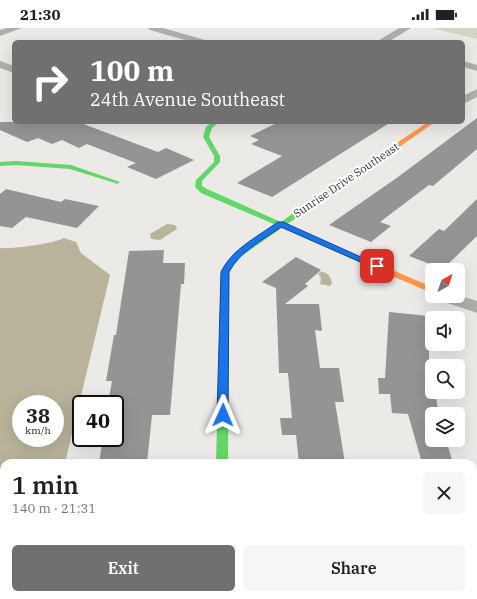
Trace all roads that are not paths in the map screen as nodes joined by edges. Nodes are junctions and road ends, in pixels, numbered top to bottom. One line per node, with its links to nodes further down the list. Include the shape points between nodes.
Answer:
1 (17, 28): 4 (street)
2 (153, 28): 5 (street)
3 (406, 28): 6 (street)
4 (0, 33)
5 (195, 40)
6 (385, 40)
7 (0, 64): 10 (street)
8 (465, 65): 9 (street)
9 (477, 68)
10 (12, 69)
11 (477, 92): 12 (street)
12 (465, 100)
13 (213, 124): 17 (street, via 206,132 206,139 218,156 218,162 198,181 199,187)
14 (429, 124): 17 (street, Sunrise Drive Southeast)
15 (0, 164): 16 (street, via 72,167)
16 (117, 182)
17 (280, 224): 18 (street); 21 (street, Sunrise Drive Southeast, via 237,255 225,272)
18 (425, 287)
19 (465, 303): 20 (street)
20 (477, 307)
21 (222, 459)

